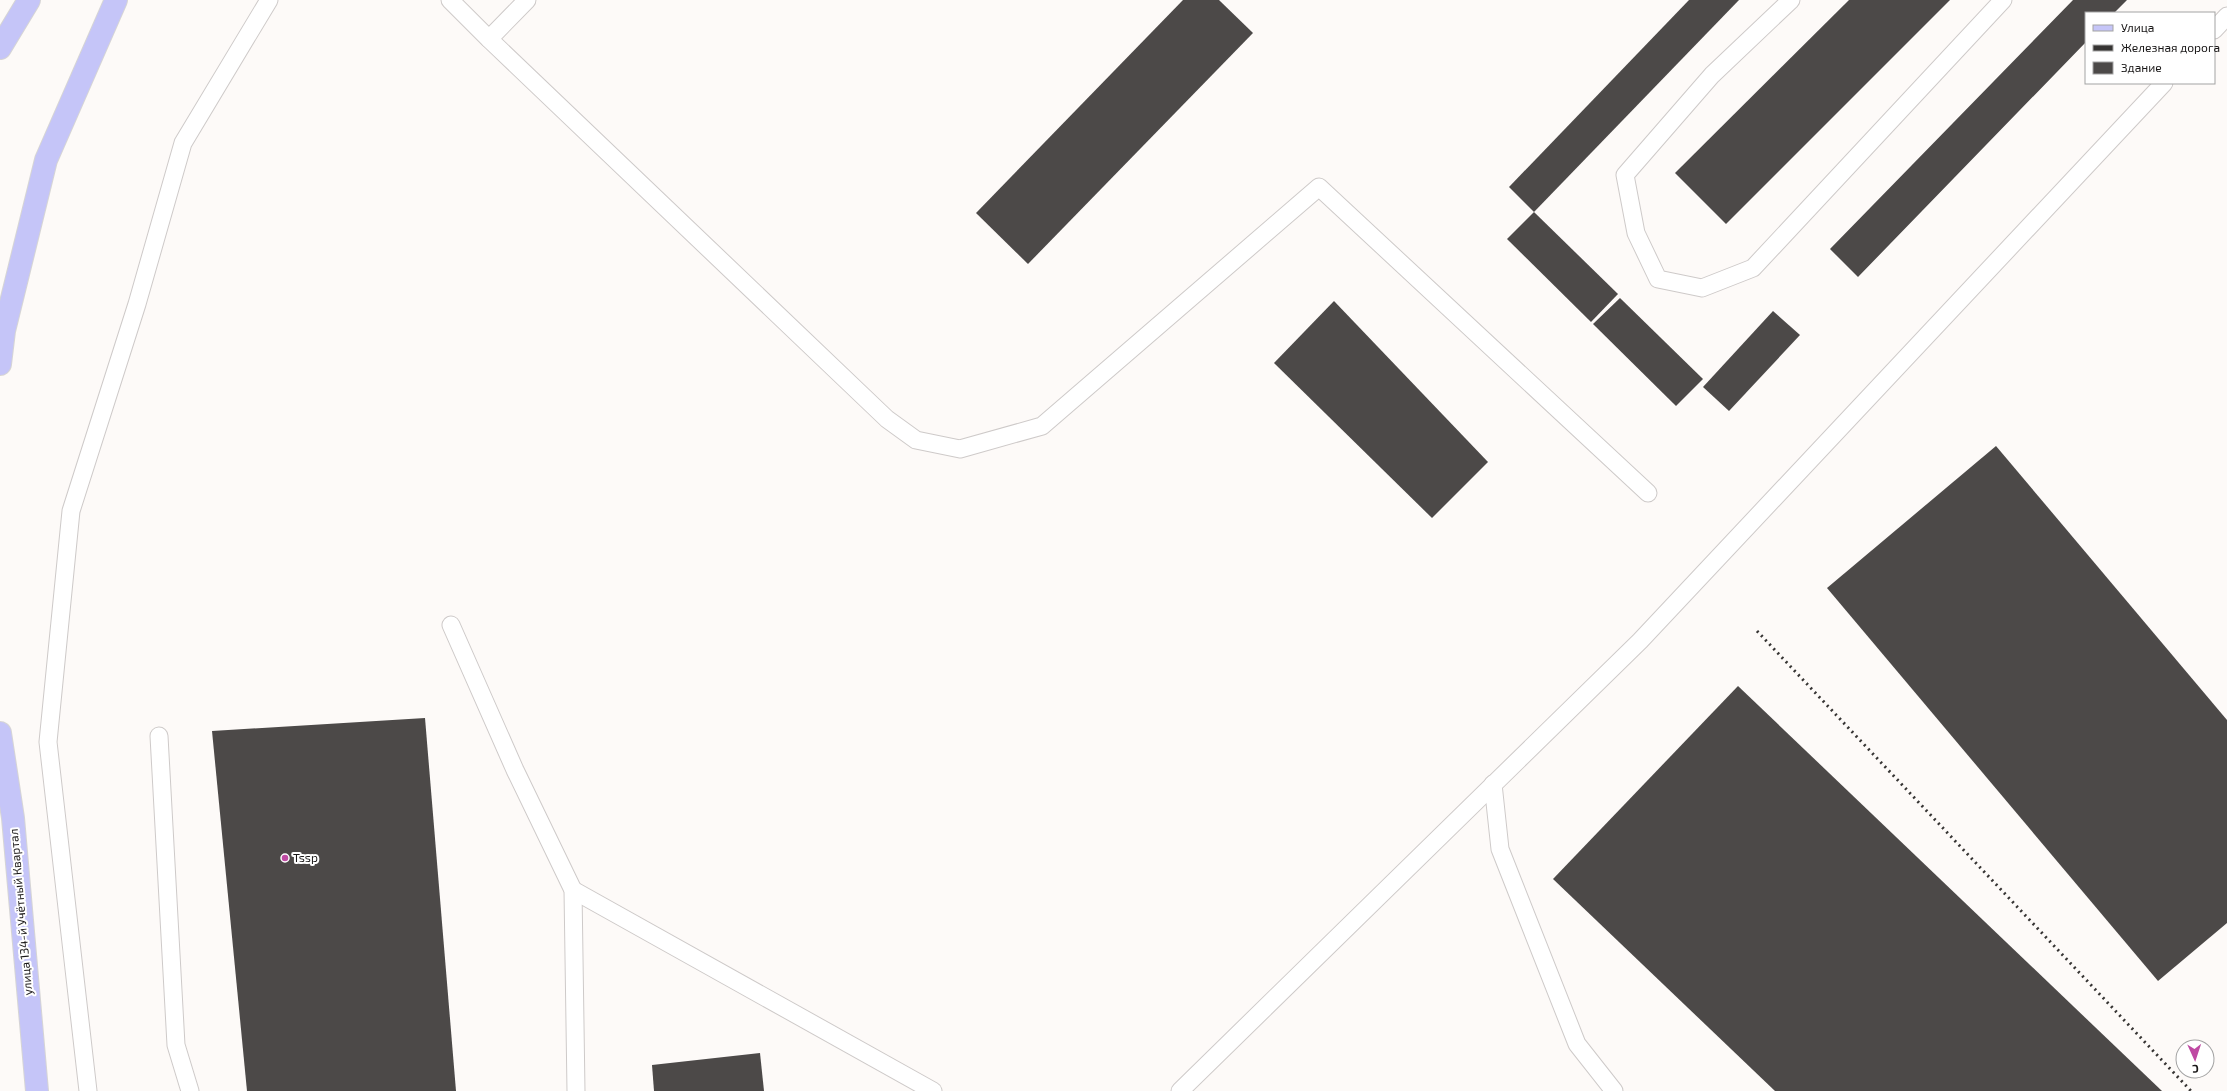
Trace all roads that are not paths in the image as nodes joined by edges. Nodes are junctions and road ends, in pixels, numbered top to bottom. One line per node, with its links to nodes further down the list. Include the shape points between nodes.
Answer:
1 (29, 0): 11 (main road)
2 (116, 0): 13 (main road, via 46,160 4,332)
3 (269, 0): 21 (lane, via 183,143 137,304 71,511 48,742)
4 (450, 0): 10 (lane)
5 (526, 0): 10 (lane)
6 (1791, 0): 7 (lane, via 1712,75 1625,176 1636,233 1658,279 1702,288 1753,268)
7 (2003, 0)
8 (2227, 16): 9 (lane)
9 (2215, 29)
10 (489, 39): 14 (lane, via 886,419 916,440 960,449 1042,426 1319,187)
11 (0, 48)
12 (2163, 84): 18 (lane, via 1640,641)
13 (0, 364)
14 (1648, 493)
15 (451, 625): 19 (lane, via 515,770)
16 (0, 733): 20 (main road, улица 134-й Учётный Квартал, via 13,818)
17 (159, 736): 22 (lane, via 176,1045)
18 (1493, 784): 25 (lane); 26 (lane, via 1500,849 1577,1044)
19 (573, 890): 23 (lane); 24 (lane)
20 (37, 1091)
21 (88, 1091)
22 (190, 1091)
23 (576, 1091)
24 (933, 1091)
25 (1180, 1091)
26 (1614, 1091)

